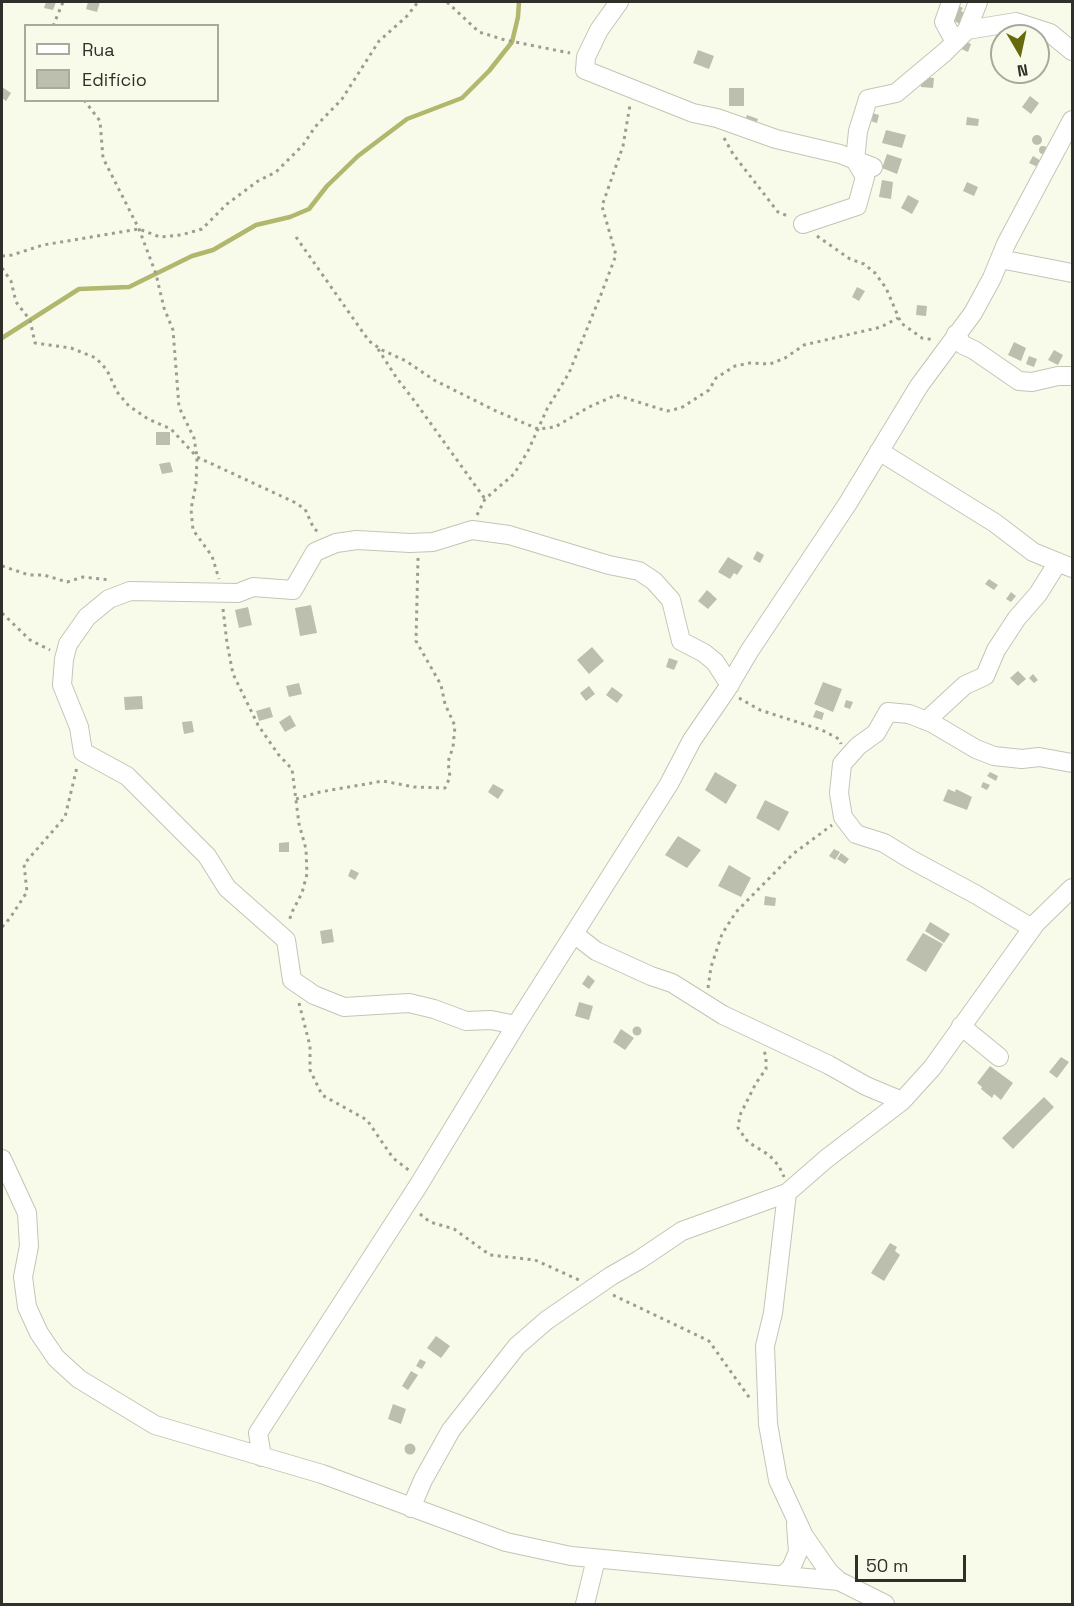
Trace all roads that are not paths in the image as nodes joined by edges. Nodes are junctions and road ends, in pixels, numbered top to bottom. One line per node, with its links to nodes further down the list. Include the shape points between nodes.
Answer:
1 (619, 2): 7 (street, via 599,30 586,57 585,70 693,113)
2 (951, 2): 4 (street, via 944,22)
3 (978, 2): 4 (street)
4 (961, 36): 5 (street, via 1016,22 1050,33); 7 (street, via 896,93 868,99 858,131)
5 (1072, 51)
6 (1072, 120): 10 (street)
7 (855, 160): 8 (street); 9 (street, via 865,177 857,206)
8 (873, 167)
9 (804, 224)
10 (1000, 259): 11 (street); 12 (street, via 973,314)
11 (1072, 273)
12 (953, 338): 13 (street, via 1019,381); 14 (street)
13 (1072, 376)
14 (879, 451): 15 (street, via 995,523 1033,552); 16 (street)
15 (1065, 565): 17 (street, via 1011,626 985,676 966,685)
16 (730, 685): 21 (street, via 692,740 669,784); 22 (street, via 715,662 681,641 671,600 639,571 509,535 472,530 433,542 341,543 315,552 293,590 254,586 238,593 130,591 109,599 87,617 68,644 62,685 79,727 83,752 127,776 207,856 227,888 286,940 292,980 314,995 344,1007 409,1003 466,1021)
17 (926, 721): 18 (street, via 994,756 1039,757); 20 (street, via 888,712 876,733 842,764 839,793 843,817 856,834 884,843)
18 (1072, 763)
19 (1072, 888): 20 (street)
20 (1032, 928): 23 (street)
21 (574, 934): 22 (street); 25 (street, via 596,951 672,983 723,1015)
22 (516, 1025): 28 (street, via 418,1186 258,1432)
23 (961, 1026): 24 (street); 25 (street, via 932,1068)
24 (999, 1057)
25 (902, 1101): 27 (street)
26 (2, 1160): 28 (street, via 27,1213 29,1246 23,1277 27,1306 39,1334 56,1358 79,1379 155,1425)
27 (787, 1193): 29 (street, via 682,1231 547,1320 517,1346 451,1430); 30 (street, via 773,1313 765,1346 768,1424 778,1480)
28 (262, 1457): 29 (street, via 379,1493)
29 (411, 1508): 31 (street, via 506,1542)
30 (795, 1517): 32 (street, via 798,1552 791,1568); 33 (street, via 804,1536)
31 (596, 1558): 32 (street); 34 (street)
32 (782, 1576): 33 (street)
33 (839, 1581): 35 (street)
34 (585, 1605)
35 (885, 1605)

